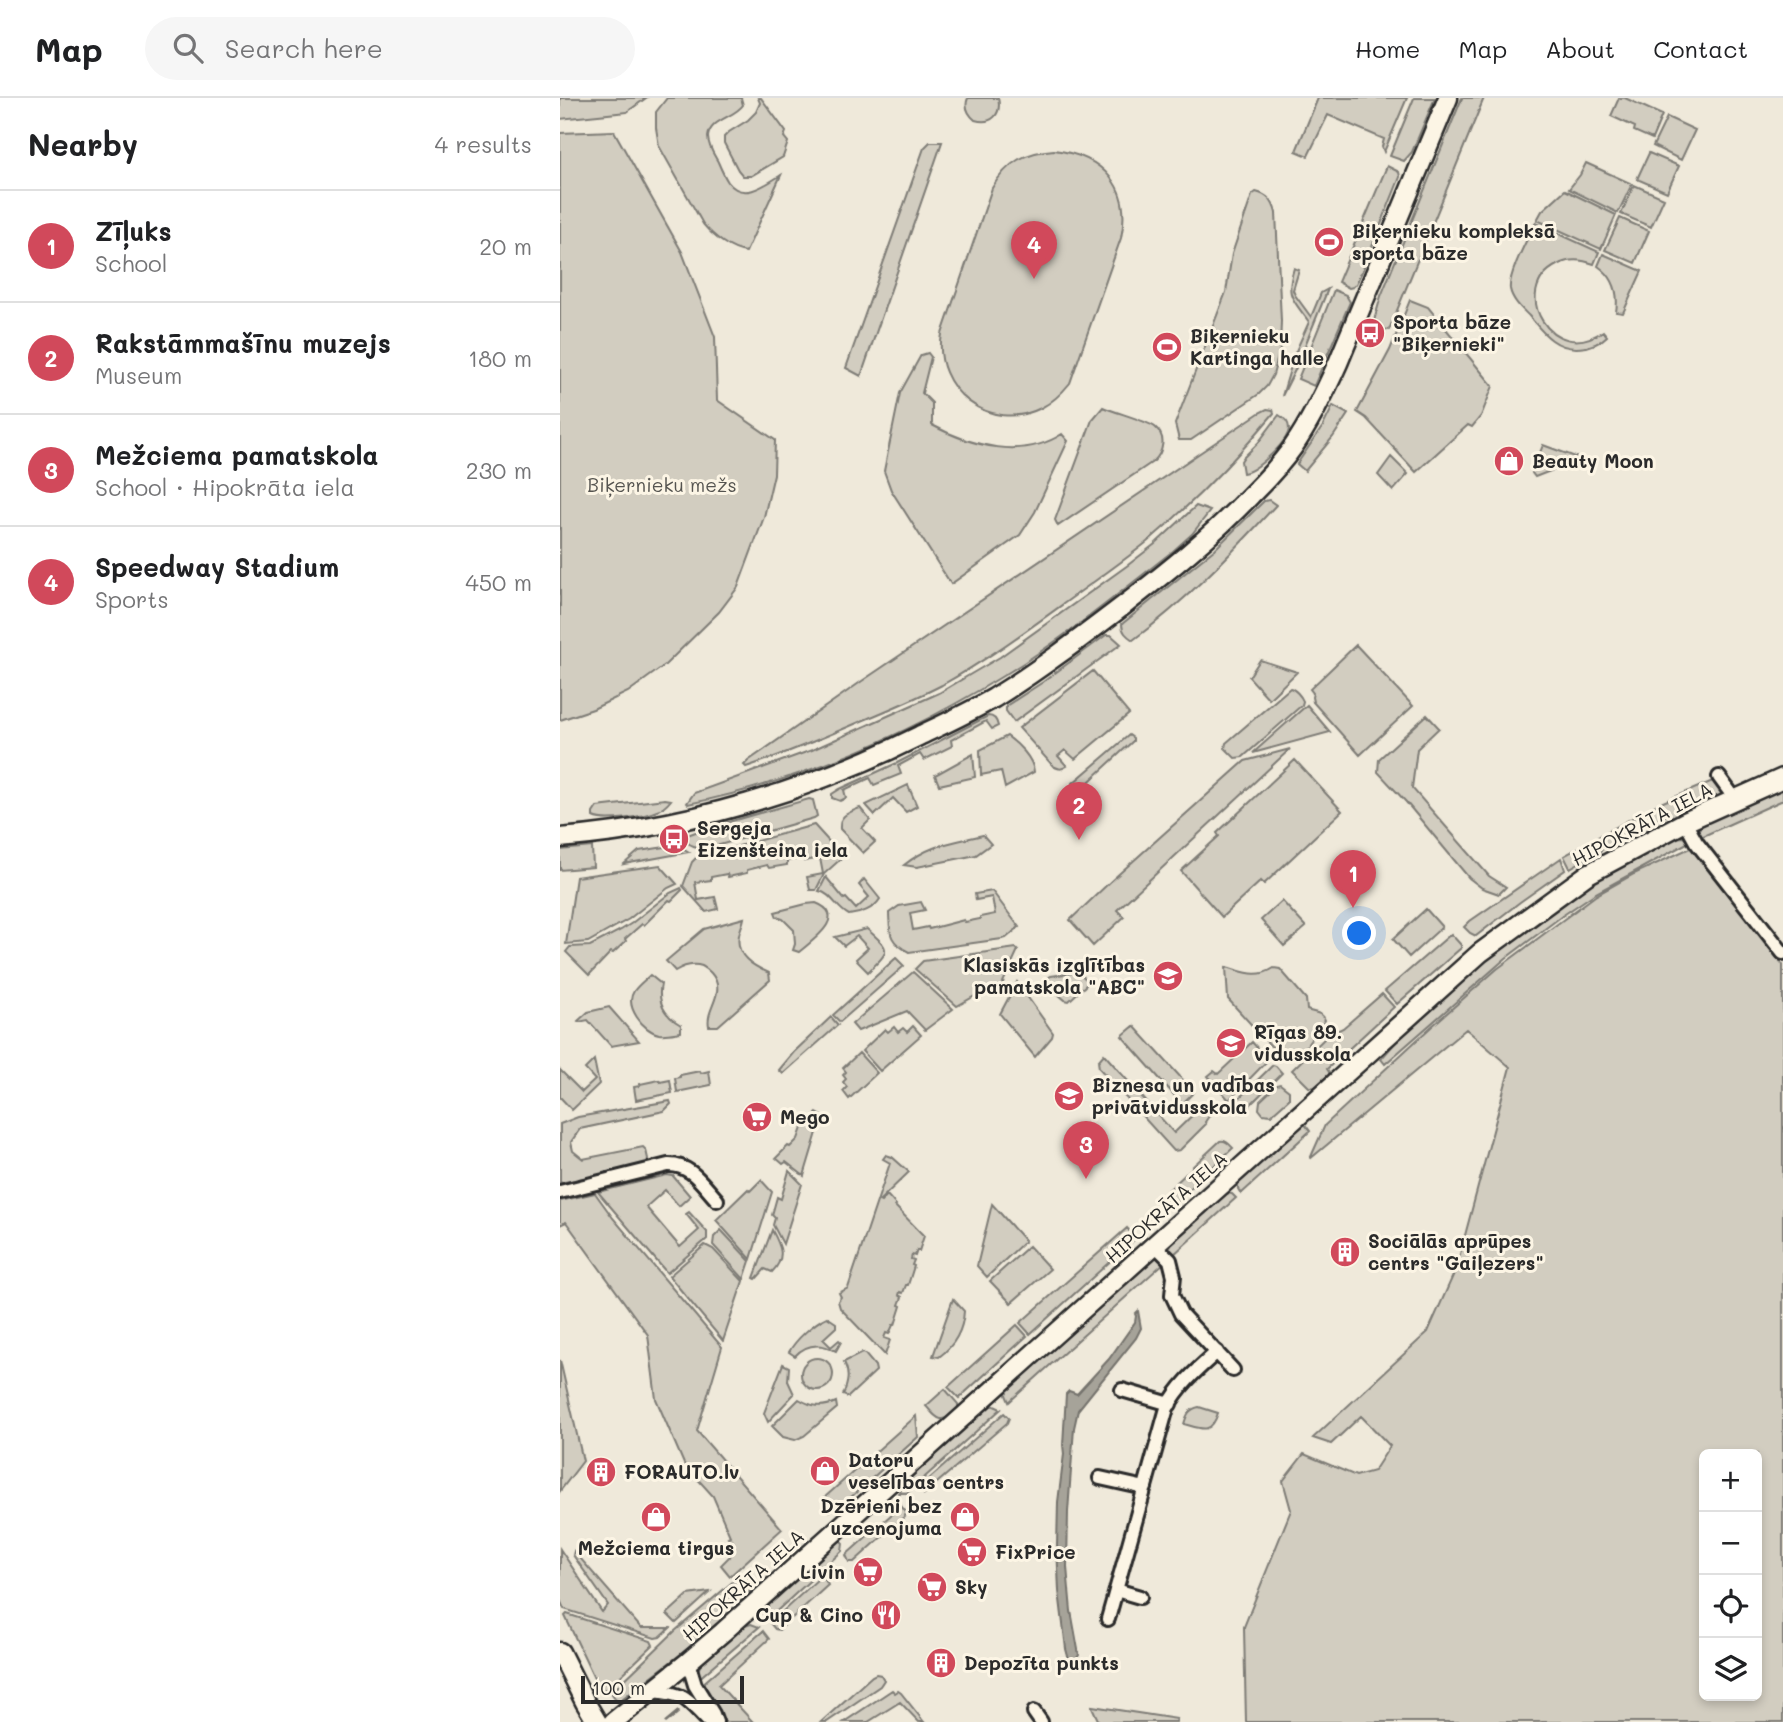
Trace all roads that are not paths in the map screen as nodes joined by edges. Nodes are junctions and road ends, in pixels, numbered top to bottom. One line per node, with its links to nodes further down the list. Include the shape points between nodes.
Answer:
1 (1448, 98): 6 (street, via 1311,418 1268,477 1183,558 1030,675 880,756 726,810)
2 (1719, 777): 4 (street)
3 (1783, 778): 4 (street, HIPOKRĀTA IELA)
4 (1735, 799): 5 (street, HIPOKRĀTA IELA)
5 (1685, 822): 7 (street); 10 (street, HIPOKRĀTA IELA, via 1588,874 1480,953)
6 (560, 838)
7 (1783, 953)
8 (560, 1192): 9 (street, via 678,1165 687,1168)
9 (717, 1200)
10 (1156, 1245): 11 (street, via 1170,1260 1172,1295 1181,1314); 21 (street, HIPOKRĀTA IELA)
11 (1217, 1352): 12 (street); 14 (street, via 1183,1384)
12 (1233, 1370)
13 (1122, 1391): 14 (street)
14 (1170, 1404): 16 (street)
15 (1100, 1478): 16 (street)
16 (1145, 1488): 17 (street)
17 (1116, 1590): 18 (street); 19 (street)
18 (1140, 1597)
19 (1108, 1619)
20 (560, 1652): 23 (street)
21 (688, 1662): 22 (street, HIPOKRĀTA IELA); 26 (street)
22 (653, 1690): 24 (street, HIPOKRĀTA IELA); 25 (street, via 681,1696)
23 (597, 1722)
24 (613, 1722)
25 (709, 1722)
26 (716, 1722)

